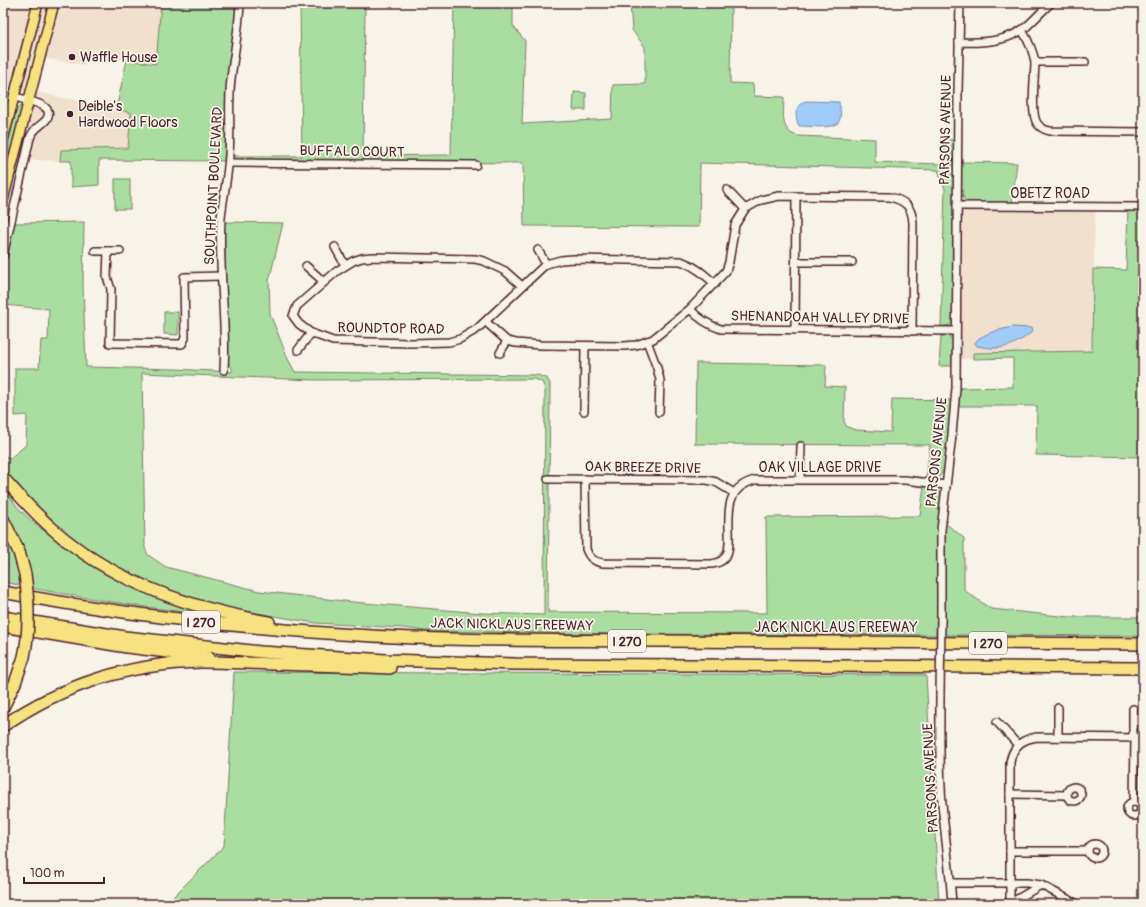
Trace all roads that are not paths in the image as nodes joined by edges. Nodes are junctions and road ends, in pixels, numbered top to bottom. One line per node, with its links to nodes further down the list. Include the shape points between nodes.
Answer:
1 (38, 3): 10 (main road)
2 (54, 3): 11 (main road)
3 (240, 3): 14 (street, SOUTHPOINT BOULEVARD, via 231,80)
4 (960, 3): 7 (street, PARSONS AVENUE)
5 (1051, 3): 6 (street)
6 (1022, 30): 7 (street, via 990,42); 8 (street, via 1031,46)
7 (959, 42): 19 (street, PARSONS AVENUE)
8 (1035, 62): 9 (street); 12 (street, via 1034,113 1041,128 1050,131)
9 (1085, 62)
10 (15, 97): 11 (street); 13 (main road)
11 (29, 101): 18 (main road); 27 (street, via 44,106 48,113 30,138)
12 (1143, 132)
13 (3, 140)
14 (229, 162): 15 (street, BUFFALO COURT); 33 (street, SOUTHPOINT BOULEVARD, via 221,219)
15 (476, 165)
16 (727, 190): 21 (street)
17 (796, 196): 21 (street, via 770,197); 28 (street); 40 (street, via 890,197 900,199 907,205 914,223)
18 (3, 200)
19 (957, 206): 20 (street, OBETZ ROAD); 41 (street, PARSONS AVENUE)
20 (1143, 207)
21 (745, 209): 35 (street, via 735,225 726,271)
22 (335, 247): 31 (street)
23 (538, 250): 30 (street)
24 (95, 251): 25 (street)
25 (108, 251): 26 (street); 33 (street, via 111,289 110,343 182,344 184,277)
26 (120, 251)
27 (3, 256)
28 (796, 262): 29 (street); 39 (street)
29 (852, 262)
30 (546, 264): 35 (street, via 573,259 681,261 696,268); 36 (street, ROUNDTOP ROAD)
31 (345, 265): 34 (street); 36 (street, via 372,257 475,259 505,270)
32 (306, 266): 34 (street)
33 (221, 276): 48 (street, SOUTHPOINT BOULEVARD)
34 (324, 282): 42 (street, ROUNDTOP ROAD, via 297,306 294,314 294,319)
35 (715, 284): 37 (street)
36 (522, 286): 38 (street, ROUNDTOP ROAD)
37 (690, 309): 39 (street, SHENANDOAH VALLEY DRIVE, via 700,319 721,329); 44 (street)
38 (486, 322): 42 (street, ROUNDTOP ROAD, via 460,339 449,342 344,342 326,340); 43 (street)
39 (795, 330): 40 (street, SHENANDOAH VALLEY DRIVE)
40 (912, 331): 41 (street, SHENANDOAH VALLEY DRIVE)
41 (956, 331): 56 (street, PARSONS AVENUE, via 955,393)
42 (311, 333): 46 (street)
43 (507, 341): 45 (street); 47 (street)
44 (647, 341): 45 (street, via 624,346); 50 (street, via 660,380)
45 (585, 346): 49 (street)
46 (298, 350)
47 (500, 353)
48 (224, 370)
49 (584, 411)
50 (659, 412)
51 (801, 446): 55 (street)
52 (3, 478): 62 (highway, via 53,530 115,572 164,594 214,610)
53 (548, 479): 54 (street, OAK BREEZE DRIVE)
54 (586, 479): 57 (street, OAK BREEZE DRIVE, via 707,480 716,482); 57 (street, via 585,545 591,559 603,563 717,563 727,554 729,546 730,503)
55 (800, 479): 56 (street, OAK VILLAGE DRIVE, via 905,480); 57 (street, OAK VILLAGE DRIVE, via 755,480 745,483)
56 (946, 485): 81 (street, PARSONS AVENUE, bridge, via 941,530 940,786)
57 (734, 493)
58 (3, 519): 67 (highway, bridge, via 19,552 25,574 29,617 24,657)
59 (3, 592): 62 (highway, JACK NICKLAUS FREEWAY / I 270, via 165,618)
60 (3, 617): 64 (highway, I 270, via 125,637 254,651 386,660)
61 (3, 626): 65 (highway, via 218,658)
62 (333, 634): 63 (highway, JACK NICKLAUS FREEWAY / I 270, via 524,640)
63 (1143, 644)
64 (515, 664): 65 (highway, via 395,668); 66 (highway, I 270)
65 (322, 665): 71 (highway, via 202,662 136,669 112,674 64,691)
66 (1143, 668)
67 (3, 707)
68 (1058, 708): 72 (street)
69 (1133, 709): 73 (street)
70 (997, 722): 75 (street)
71 (3, 726)
72 (1058, 737): 73 (street); 75 (street, via 1032,738)
73 (1134, 738): 74 (street); 78 (street)
74 (1143, 738)
75 (1018, 744): 76 (street, via 1011,757)
76 (1010, 794): 77 (street); 79 (street)
77 (1067, 795)
78 (1134, 802)
79 (1010, 851): 80 (street); 82 (street)
80 (1088, 851)
81 (951, 883): 82 (street); 84 (street, PARSONS AVENUE)
82 (1010, 883): 83 (street); 85 (street)
83 (1041, 885): 85 (street); 86 (street)
84 (952, 904)
85 (1009, 904)
86 (1077, 904)

